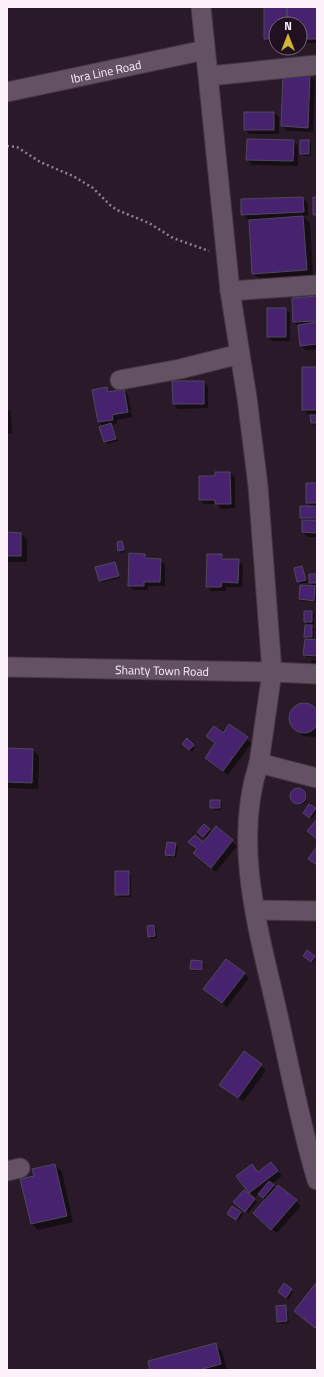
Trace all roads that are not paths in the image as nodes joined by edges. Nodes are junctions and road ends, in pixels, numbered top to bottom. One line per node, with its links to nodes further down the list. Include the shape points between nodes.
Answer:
1 (201, 7): 2 (street)
2 (205, 50): 4 (street); 5 (street, Ibra Line Road)
3 (317, 65): 4 (street)
4 (209, 76): 7 (street)
5 (7, 92)
6 (317, 285): 7 (street)
7 (230, 291): 8 (street)
8 (240, 354): 9 (street); 11 (street, via 258,486)
9 (120, 380)
10 (7, 667): 11 (street, Shanty Town Road)
11 (272, 672): 12 (street, Shanty Town Road); 13 (street)
12 (317, 674)
13 (259, 763): 14 (street); 15 (street, via 250,795 247,823 249,864)
14 (317, 778)
15 (256, 910): 16 (street); 17 (street)
16 (317, 911)
17 (311, 1138): 18 (street)
18 (317, 1180)

